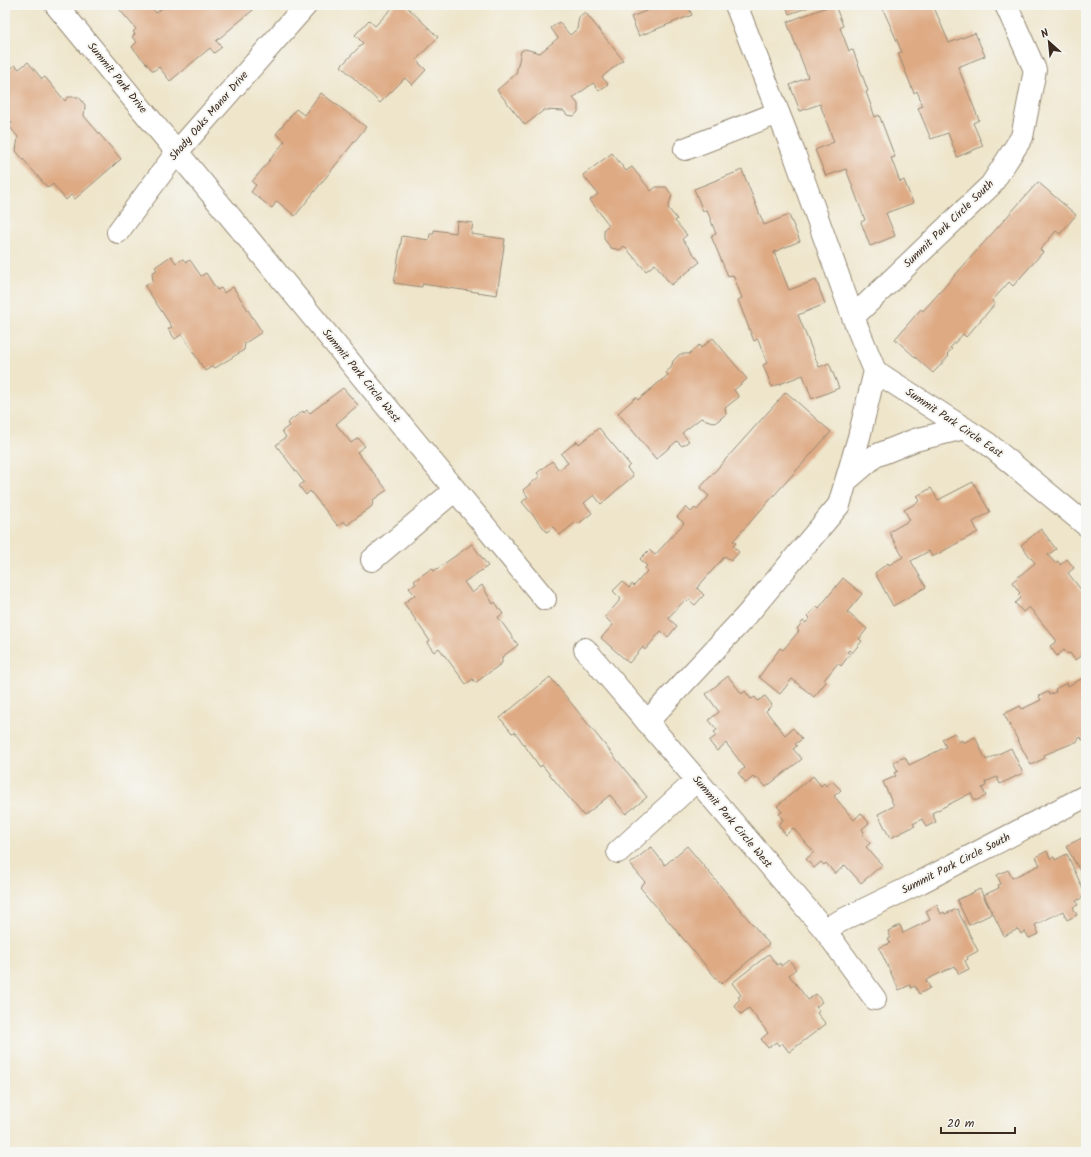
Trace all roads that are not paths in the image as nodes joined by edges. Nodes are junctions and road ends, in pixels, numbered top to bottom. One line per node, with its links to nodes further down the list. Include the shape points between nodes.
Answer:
1 (56, 5): 7 (street, Summit Park Drive)
2 (306, 5): 7 (street, Shady Oaks Manor Drive)
3 (736, 5): 5 (street)
4 (1006, 5): 9 (street, Summit Park Circle South, via 1035,70 1022,137 991,185)
5 (778, 113): 6 (street); 9 (street)
6 (685, 149)
7 (177, 152): 8 (street, Shady Oaks Manor Drive); 13 (street, Summit Park Circle West)
8 (118, 232)
9 (852, 317): 10 (street)
10 (875, 371): 11 (street, Summit Park Circle East); 12 (street, via 860,437)
11 (964, 428): 12 (street, via 915,440 875,456); 14 (street, Summit Park Circle East, via 987,443)
12 (846, 481): 18 (street, via 839,505 746,616)
13 (455, 490): 15 (street); 16 (street, Summit Park Circle West)
14 (1086, 525)
15 (372, 560)
16 (545, 599)
17 (585, 649): 18 (street, Summit Park Circle West)
18 (647, 722): 19 (street, Summit Park Circle West)
19 (697, 780): 21 (street); 22 (street, Summit Park Circle West)
20 (1086, 796): 22 (street, Summit Park Circle South)
21 (618, 852)
22 (824, 929): 23 (street, Summit Park Circle West)
23 (874, 999)

